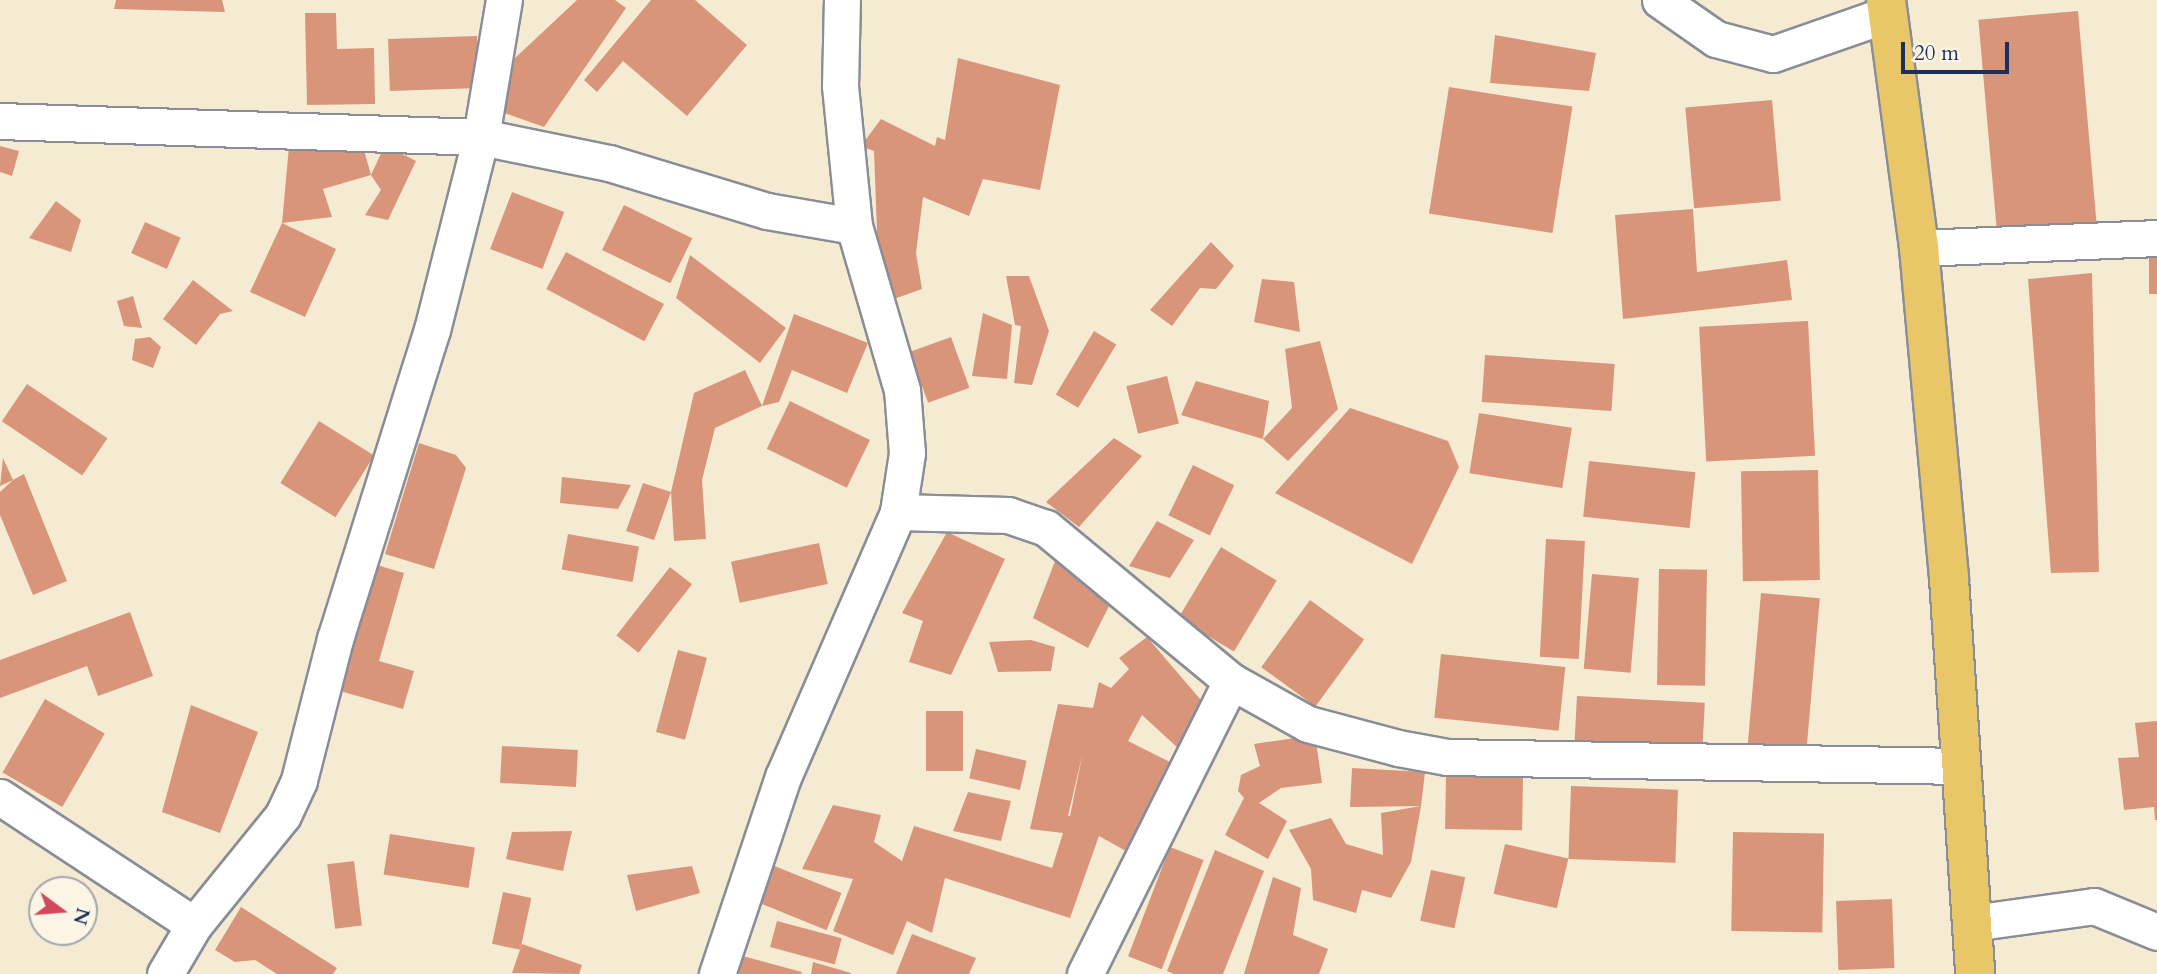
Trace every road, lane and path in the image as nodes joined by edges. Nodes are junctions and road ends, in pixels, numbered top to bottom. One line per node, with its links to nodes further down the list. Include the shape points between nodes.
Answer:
1 (504, 0): 6 (street)
2 (842, 0): 7 (street, via 840,86)
3 (1660, 0): 4 (street, via 1716,39 1773,54)
4 (1887, 7): 9 (highway)
5 (0, 121): 6 (street)
6 (481, 137): 7 (street, via 609,163 767,211); 15 (street, via 299,780 283,815)
7 (854, 226): 10 (street, via 902,390 907,453)
8 (2157, 238): 9 (street)
9 (1919, 248): 12 (highway)
10 (898, 512): 11 (street, via 1009,515 1046,528); 18 (street, via 783,777)
11 (1231, 681): 12 (street, via 1308,724 1447,757); 19 (street)
12 (1962, 766): 14 (highway)
13 (0, 797): 15 (street)
14 (1972, 923): 16 (street, via 2094,906); 20 (highway)
15 (194, 925): 17 (street)
16 (2157, 932)
17 (165, 974)
18 (717, 974)
19 (1085, 974)
20 (1975, 974)

